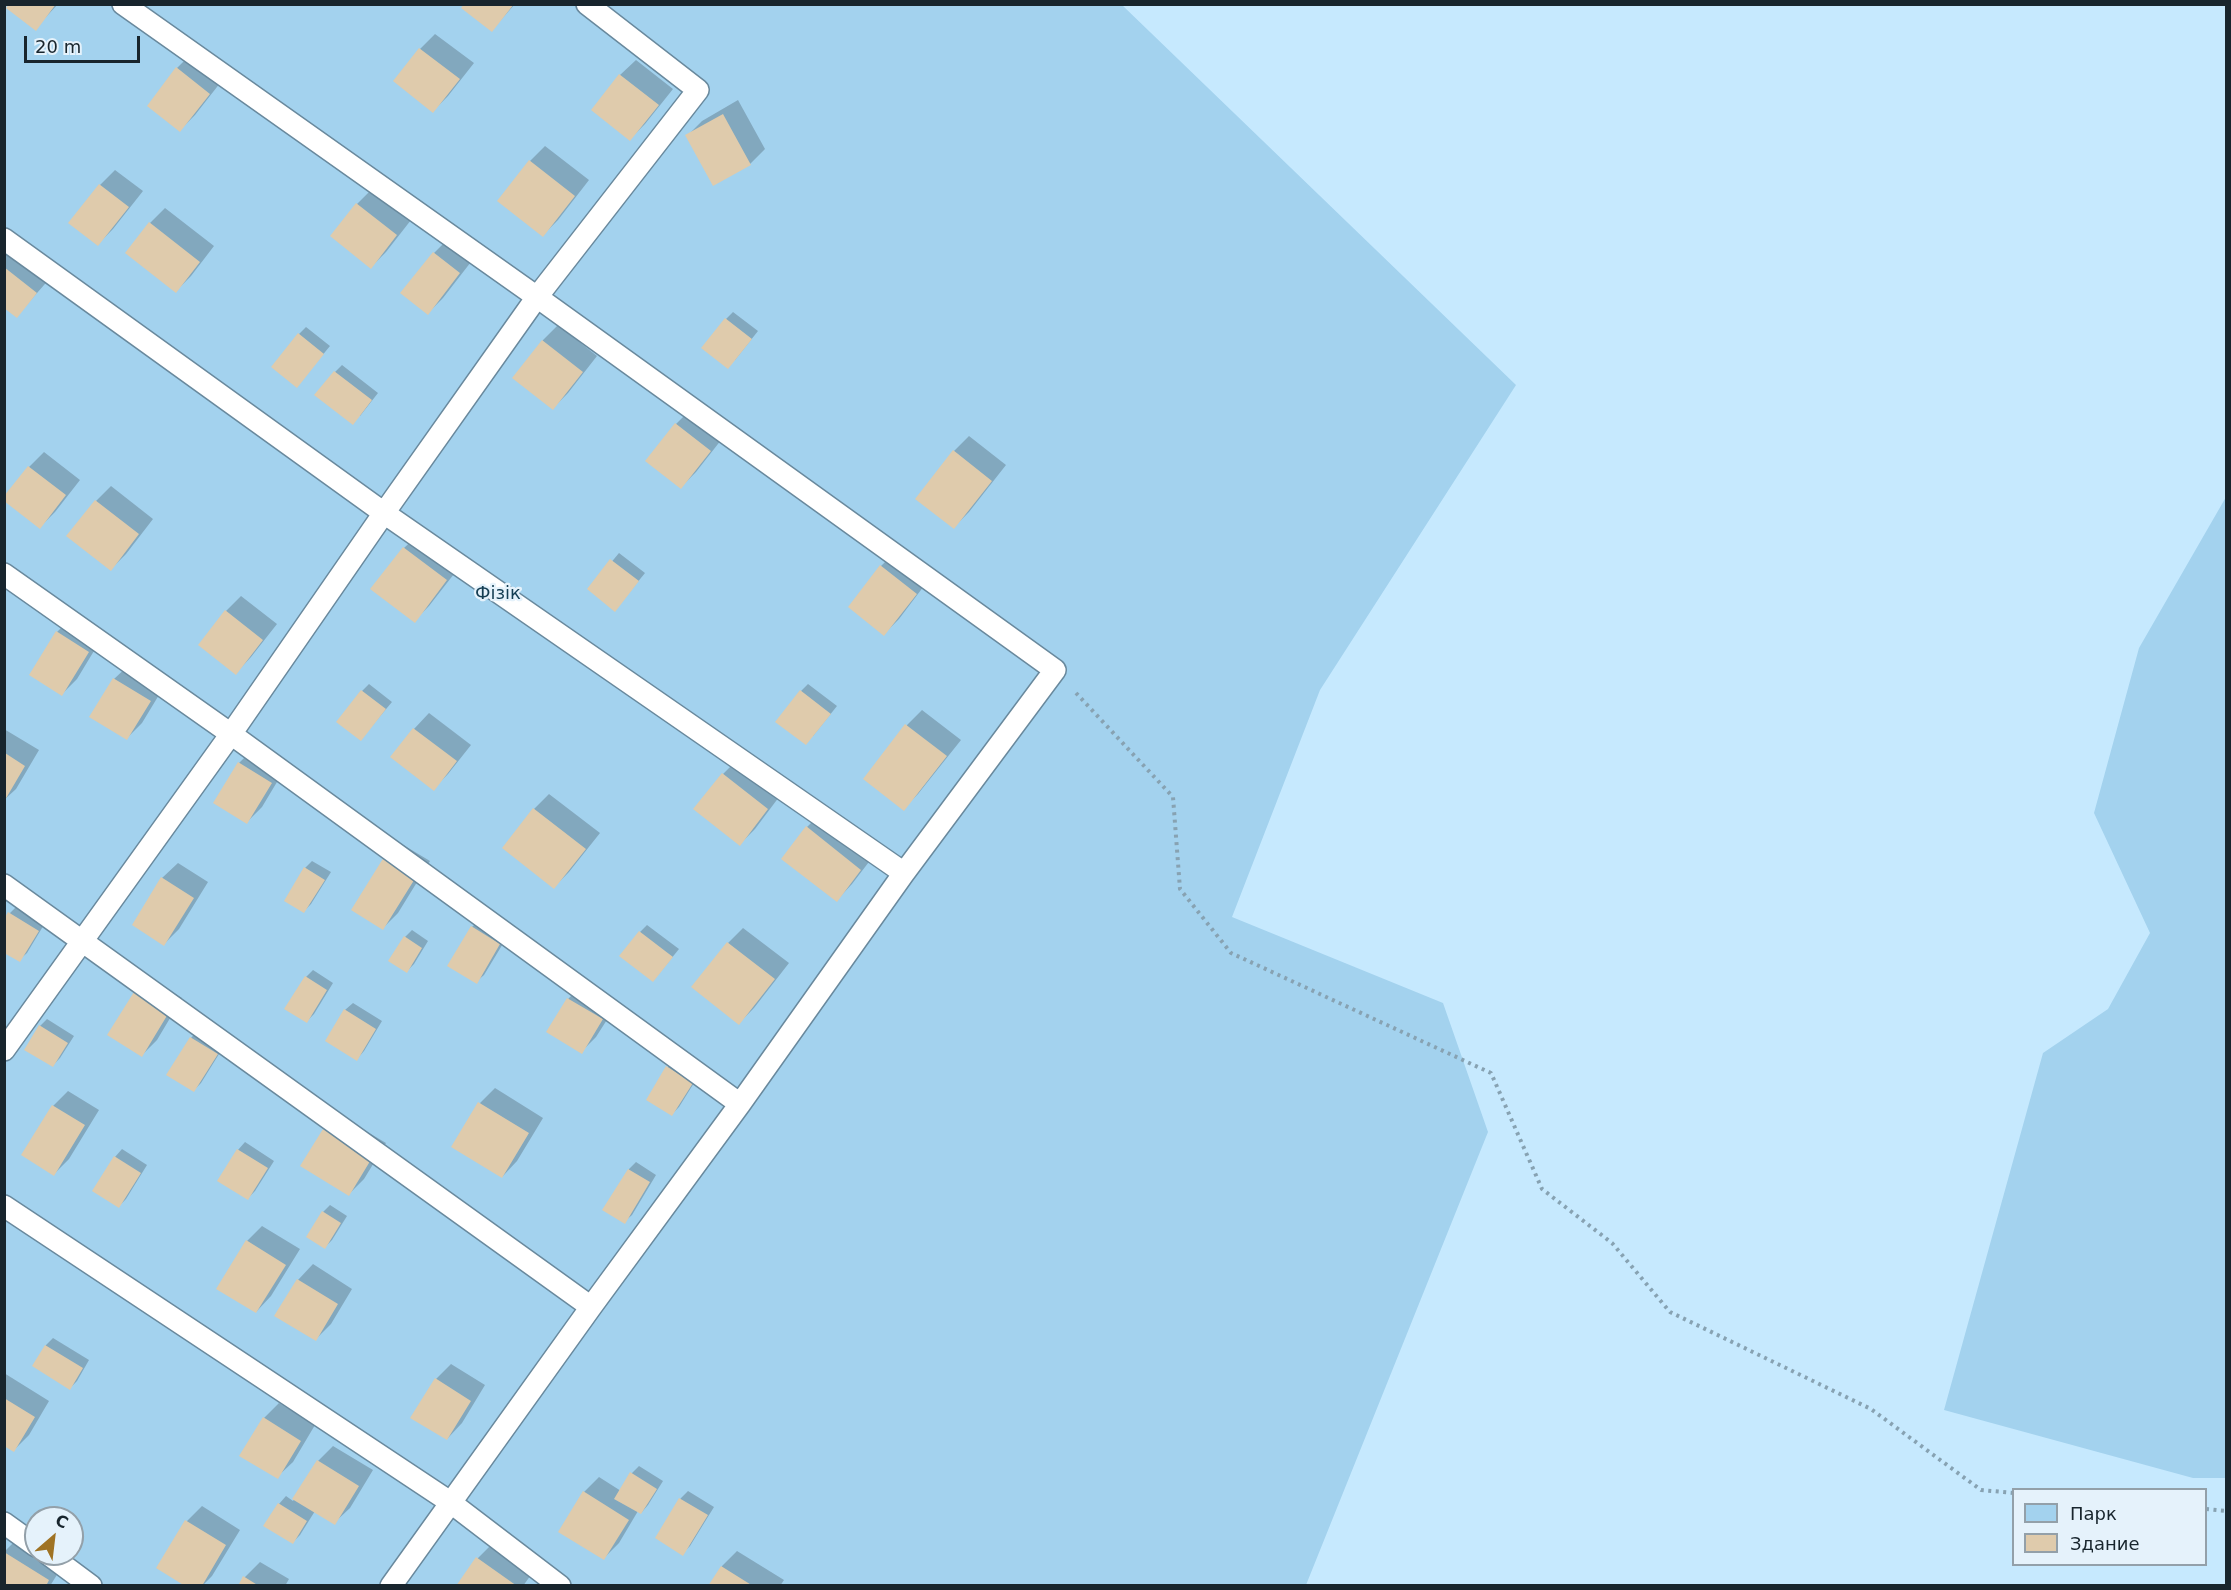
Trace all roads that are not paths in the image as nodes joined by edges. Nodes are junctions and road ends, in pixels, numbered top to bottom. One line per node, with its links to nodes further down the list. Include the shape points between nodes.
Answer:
1 (123, 4): 4 (lane)
2 (587, 4): 4 (lane, via 698,90)
3 (4, 239): 5 (lane)
4 (537, 297): 5 (lane); 8 (lane, via 1055,670)
5 (384, 513): 7 (lane); 8 (lane)
6 (4, 574): 7 (lane)
7 (231, 734): 10 (lane); 12 (lane)
8 (904, 873): 12 (lane)
9 (4, 885): 10 (lane)
10 (83, 941): 11 (lane); 14 (lane)
11 (4, 1050)
12 (741, 1104): 14 (lane)
13 (4, 1206): 15 (lane)
14 (591, 1307): 15 (lane)
15 (450, 1502): 20 (lane); 21 (lane)
16 (4, 1523): 17 (lane)
17 (24, 1537)
18 (64, 1566): 19 (lane)
19 (92, 1586)
20 (391, 1586)
21 (560, 1586)

